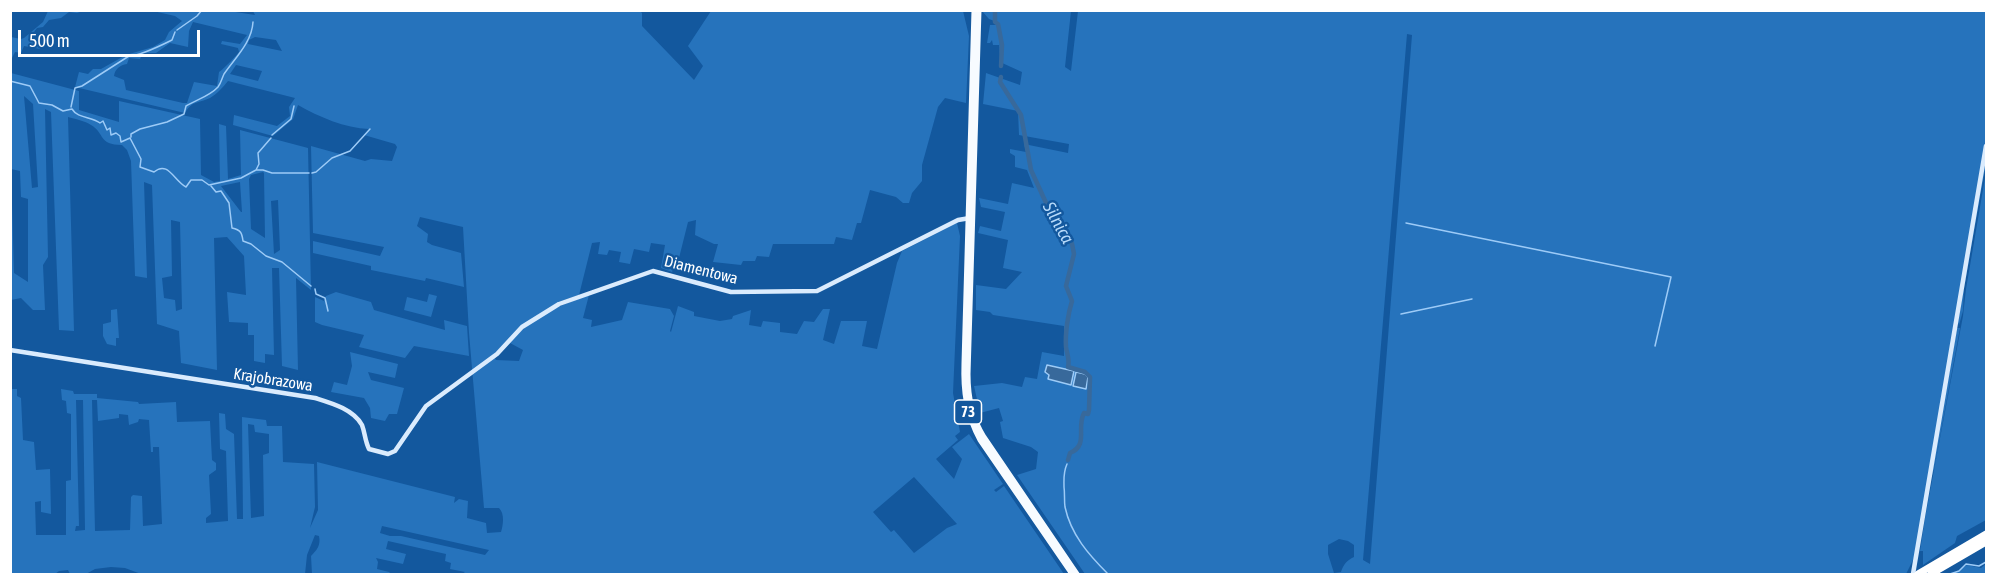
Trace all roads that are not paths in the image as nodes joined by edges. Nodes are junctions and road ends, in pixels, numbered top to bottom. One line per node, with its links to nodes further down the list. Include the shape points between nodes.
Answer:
1 (974, 10): 4 (main road, 73)
2 (979, 10): 4 (main road, 73)
3 (1986, 146): 9 (street)
4 (971, 218): 6 (street, Diamentowa, via 958,220 817,291 736,292 661,272 646,272 559,304 522,327 497,354); 10 (main road, 73, via 963,385 967,410 980,440); 11 (main road, 73, via 968,384 972,411 987,442)
5 (10, 350): 6 (street, Krajobrazowa, via 315,398 349,412 362,425 369,450 387,454 395,451 426,406)
6 (472, 372)
7 (1986, 534): 9 (highway)
8 (1986, 542): 12 (highway)
9 (1915, 573)
10 (1072, 574)
11 (1077, 574)
12 (1931, 574)

